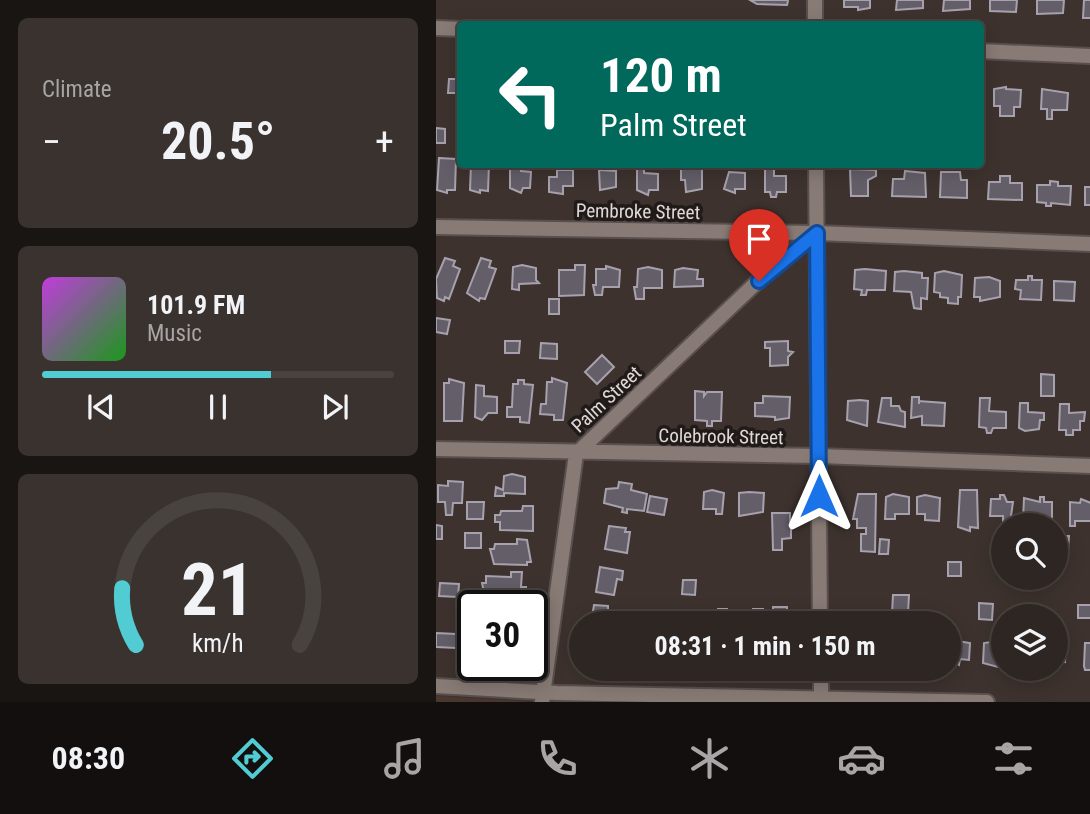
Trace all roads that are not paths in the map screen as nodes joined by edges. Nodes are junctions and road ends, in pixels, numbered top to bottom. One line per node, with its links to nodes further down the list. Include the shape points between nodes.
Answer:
1 (815, 0): 2 (street)
2 (815, 21)
3 (436, 27): 4 (street)
4 (457, 29)
5 (984, 51): 6 (street)
6 (1090, 56)
7 (816, 168): 9 (street)
8 (436, 227): 9 (street, Pembroke Street)
9 (817, 233): 10 (street, Pembroke Street); 12 (street, Palm Street, via 777,264); 13 (street)
10 (1090, 243)
11 (436, 449): 12 (street, Colebrook Street)
12 (576, 454): 13 (street, Colebrook Street); 18 (street, Palm Street)
13 (819, 456): 14 (street, Colebrook Street); 15 (street)
14 (1090, 466)
15 (820, 611)
16 (820, 681): 19 (street)
17 (436, 687): 18 (street)
18 (543, 697): 19 (street)
19 (821, 700): 20 (street)
20 (987, 702)

